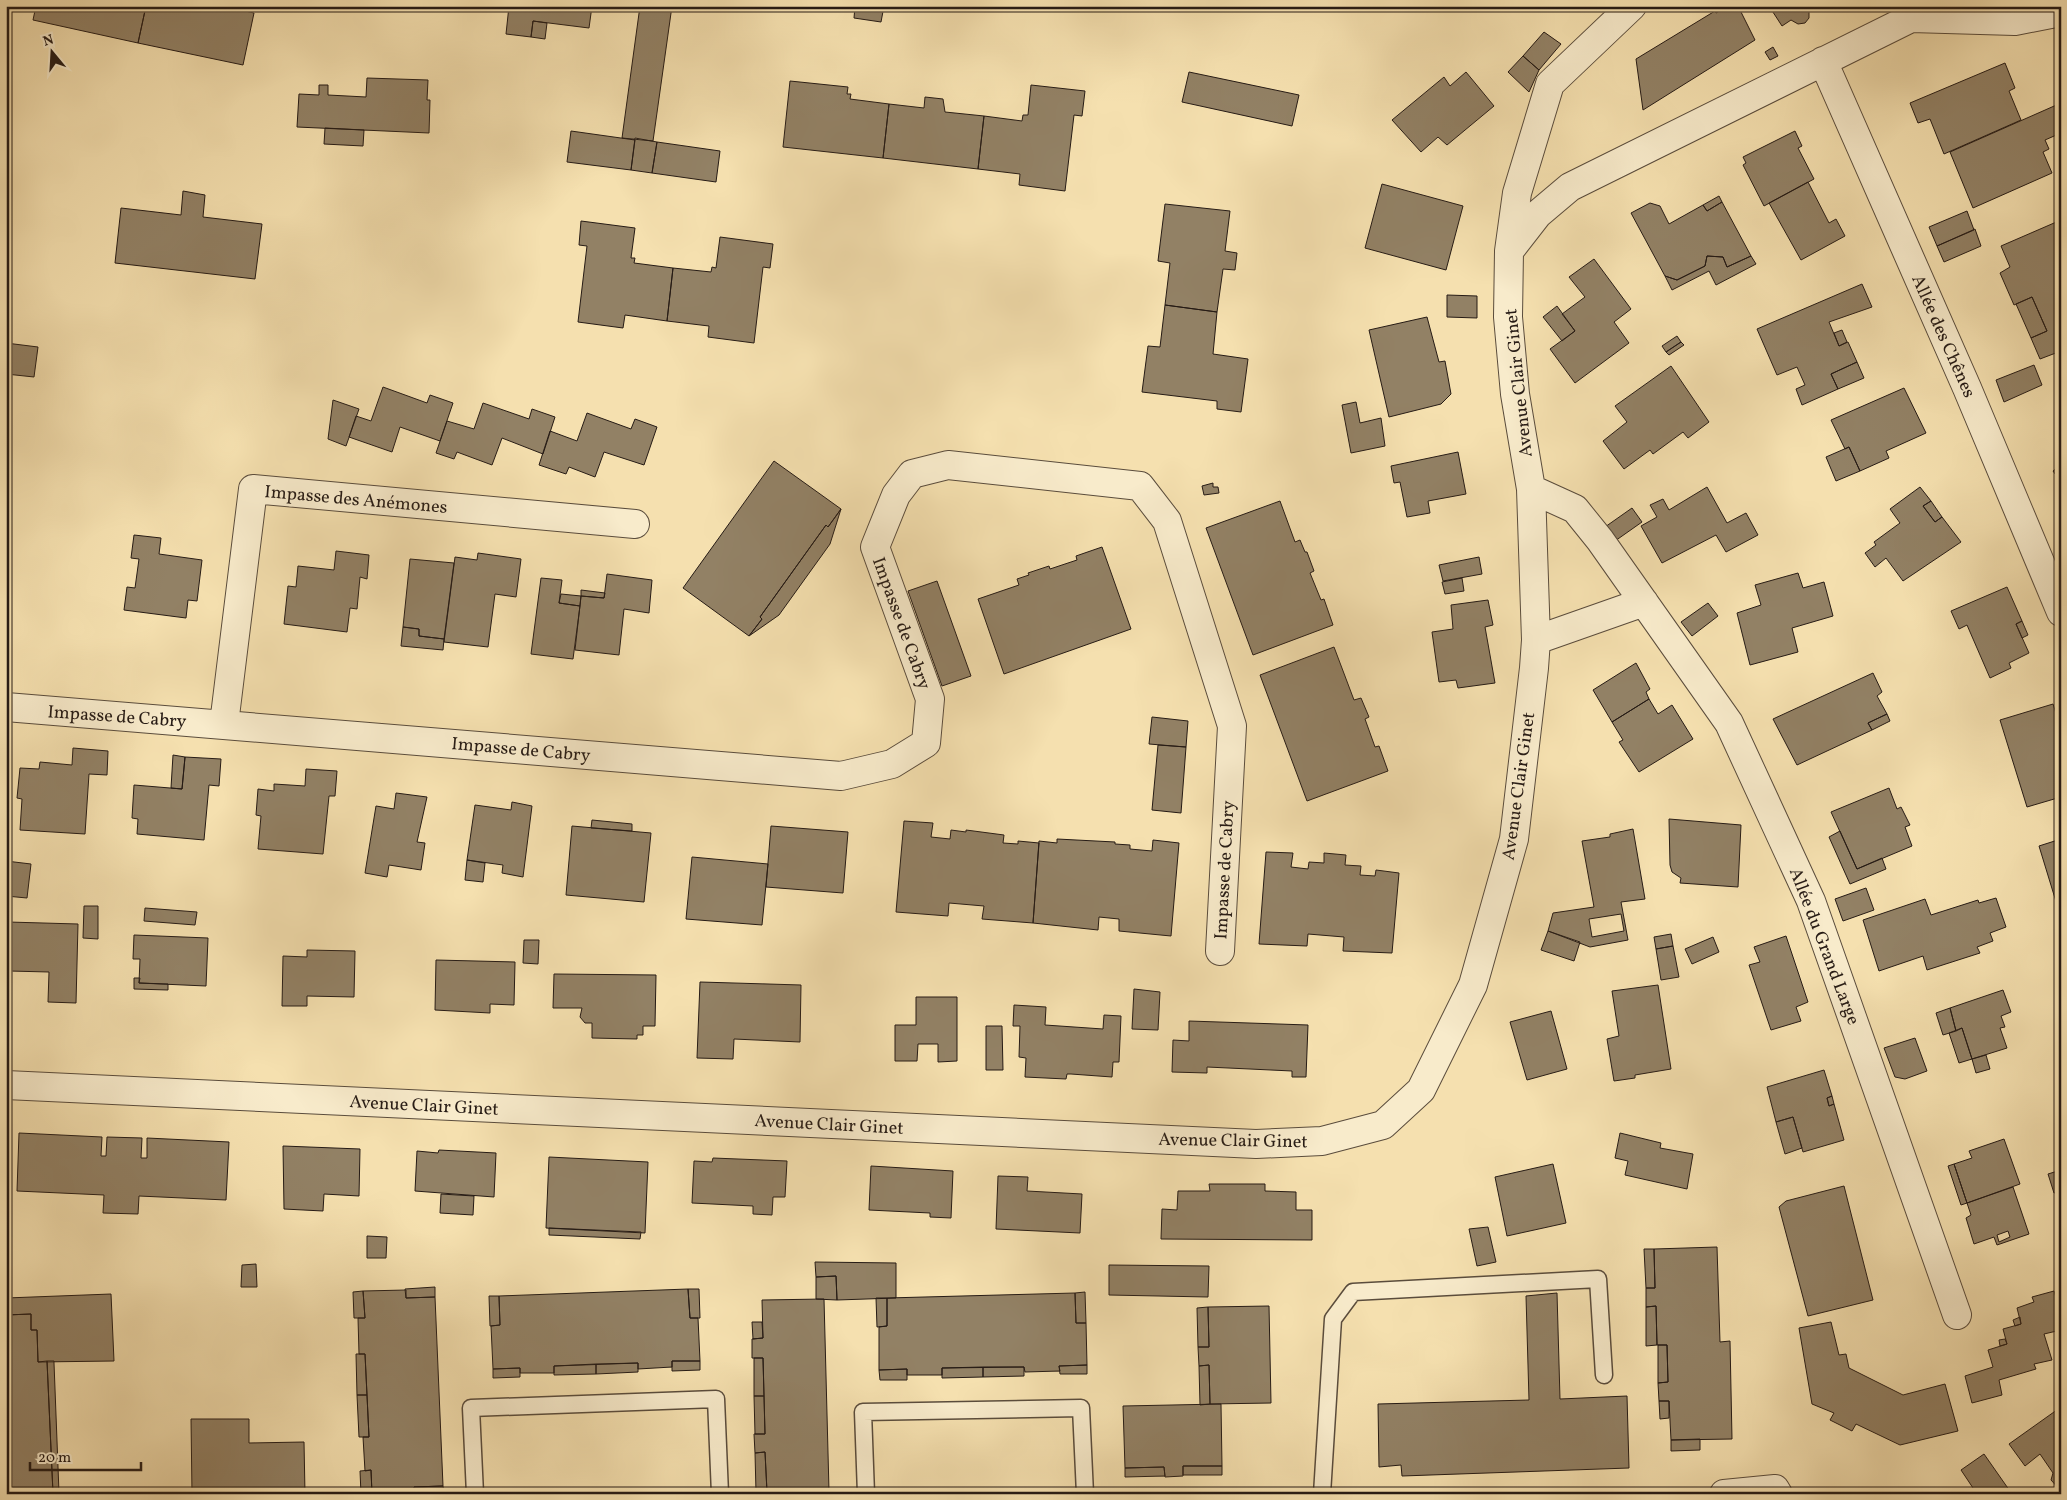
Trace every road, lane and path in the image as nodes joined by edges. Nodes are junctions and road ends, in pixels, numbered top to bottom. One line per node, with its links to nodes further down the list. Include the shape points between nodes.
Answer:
1 (1632, 6): 5 (street, Avenue Clair Ginet, via 1550,84 1518,193)
2 (2056, 6): 3 (street)
3 (2061, 11): 4 (street, via 2015,21 1912,18)
4 (1823, 61): 5 (street, via 1570,187 1538,214); 9 (street, Allée des Chênes, via 1967,388)
5 (1509, 251): 6 (street, Avenue Clair Ginet, via 1508,317 1515,394)
6 (1531, 490): 8 (street, Allée du Grand Large, via 1574,509); 10 (street, Avenue Clair Ginet)
7 (635, 524): 12 (street, Impasse des Anémones, via 253,489)
8 (1644, 602): 10 (street); 15 (street, Allée du Grand Large, via 1728,723 1811,901)
9 (2061, 612)
10 (1536, 640): 14 (street, Avenue Clair Ginet, via 1514,839 1473,985 1421,1090 1383,1124 1322,1141 1256,1144)
11 (6, 707): 12 (street, Impasse de Cabry)
12 (224, 724): 13 (street, Impasse de Cabry, via 841,776 892,764 926,743 930,699 876,547 896,495 912,474 948,466 1140,486 1167,521 1232,726)
13 (1220, 951)
14 (6, 1085)
15 (1957, 1315)
16 (1604, 1375): 21 (lane, via 1598,1279 1353,1292 1333,1319)
17 (475, 1494): 18 (lane, via 471,1408 716,1399)
18 (720, 1494)
19 (866, 1494): 20 (lane, via 863,1412 1080,1408)
20 (1085, 1494)
21 (1322, 1494)
22 (1724, 1494): 23 (street, via 1775,1489)
23 (1778, 1494)

